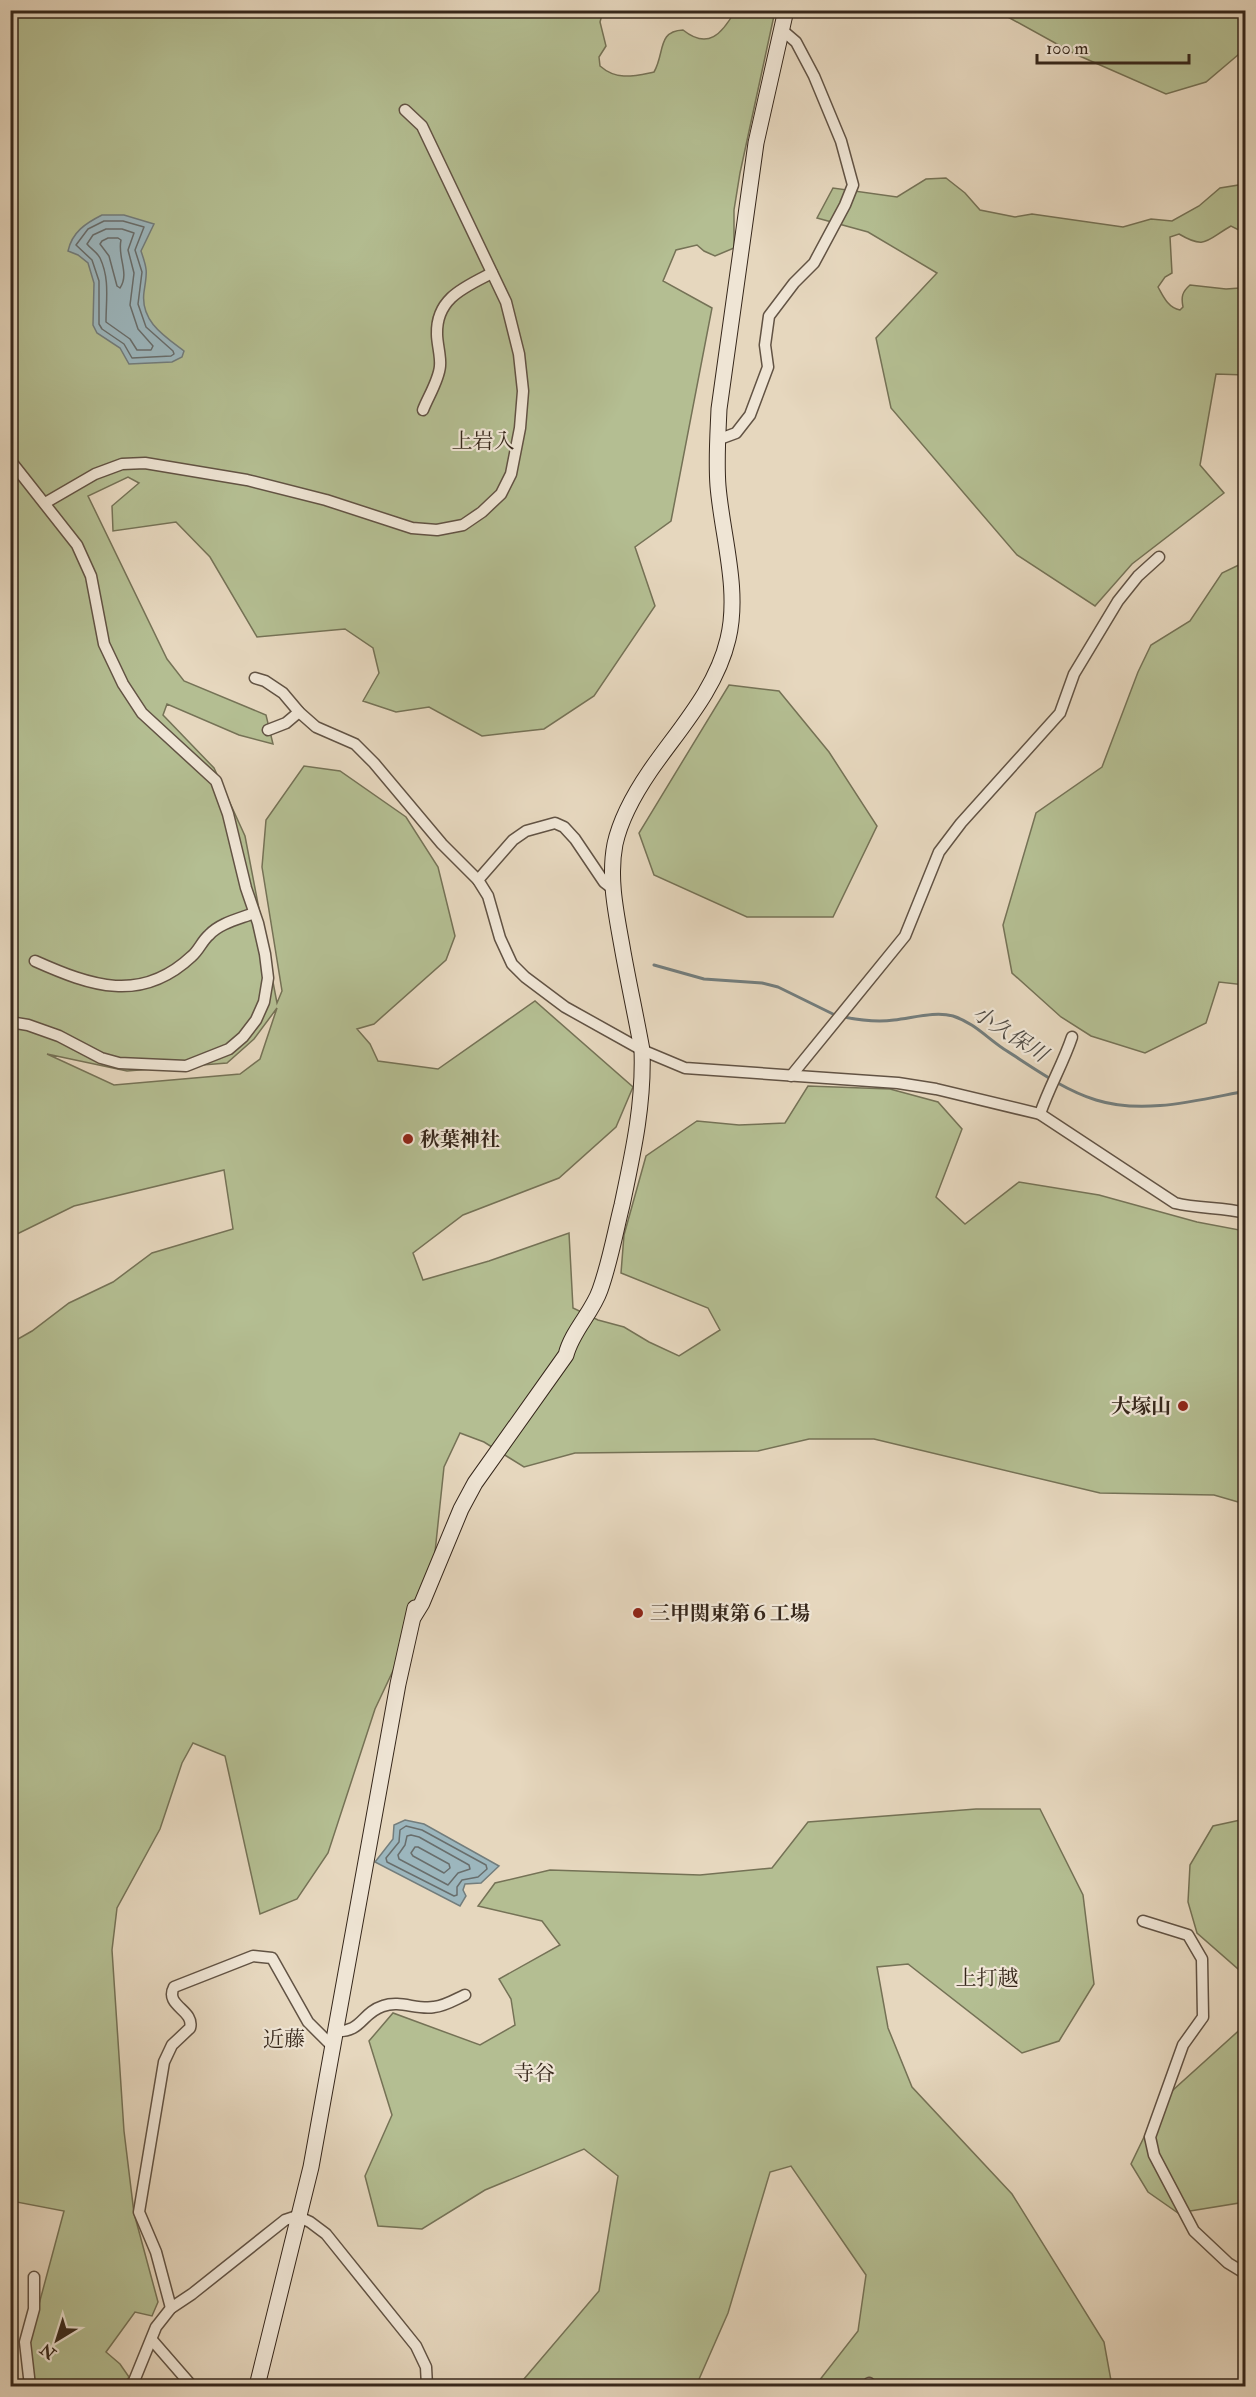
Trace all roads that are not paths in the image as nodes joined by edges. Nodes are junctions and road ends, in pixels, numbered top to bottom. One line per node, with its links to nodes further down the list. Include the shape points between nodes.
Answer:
1 (786, 10): 2 (street)
2 (782, 30): 6 (street, via 756,143); 6 (street, via 796,42 814,76 841,141 853,185 814,262 769,316 765,345 768,367 750,415 736,433)
3 (405, 110): 4 (street, via 422,126)
4 (492, 273): 5 (street, via 457,292 444,304 438,316 440,367); 8 (street, via 506,302 519,354 523,391 520,428 511,474 501,495 463,525 437,530 412,528 247,480 145,463 122,464 94,474)
5 (423, 410)
6 (717, 441): 14 (street, via 718,487 732,604 728,638 708,689 649,772 624,816 615,846)
7 (10, 460): 8 (street)
8 (45, 502): 15 (street, via 77,545 91,576 104,644 123,684 142,713 216,781)
9 (1159, 557): 20 (street, via 1118,600 1074,674 1060,713 939,852 905,936 891,956)
10 (255, 678): 11 (street, via 283,693)
11 (299, 712): 12 (street); 13 (street, via 316,727 355,744)
12 (268, 730)
13 (478, 880): 14 (street, via 513,840 526,831 555,823 575,839); 19 (street, via 488,896 512,964 565,1007)
14 (613, 889): 19 (street)
15 (254, 913): 16 (street, via 220,927 193,956 164,976 142,985 95,985); 17 (street, via 268,978 264,1002 243,1037 210,1058 186,1066 119,1063 59,1036)
16 (35, 961)
17 (10, 1022)
18 (1072, 1037): 21 (street)
19 (642, 1050): 20 (street, via 685,1068); 25 (street, via 637,1133 607,1268 592,1307 568,1347 561,1351 486,1451 461,1491 424,1578 398,1684)
20 (790, 1076): 21 (street, via 898,1083)
21 (1040, 1114): 22 (street, via 1175,1203)
22 (1245, 1213)
23 (1143, 1921): 27 (street, via 1188,1935 1202,1959 1203,2017 1183,2045 1150,2137 1154,2155 1194,2230)
24 (465, 1995): 25 (street, via 435,2007 379,2007 356,2027)
25 (333, 2039): 26 (street, via 311,2167); 29 (street, via 308,2022 272,1958 254,1956 174,1987 172,2000 191,2024 164,2062 139,2212 156,2252)
26 (297, 2216): 29 (street, via 267,2232); 34 (street); 35 (street, via 326,2234 416,2346 426,2367)
27 (1245, 2274)
28 (34, 2277): 31 (street, via 34,2310 25,2342)
29 (171, 2308): 30 (street, via 156,2327)
30 (152, 2340): 32 (street); 33 (street)
31 (30, 2386)
32 (132, 2386)
33 (192, 2386)
34 (257, 2386)
35 (427, 2386)

